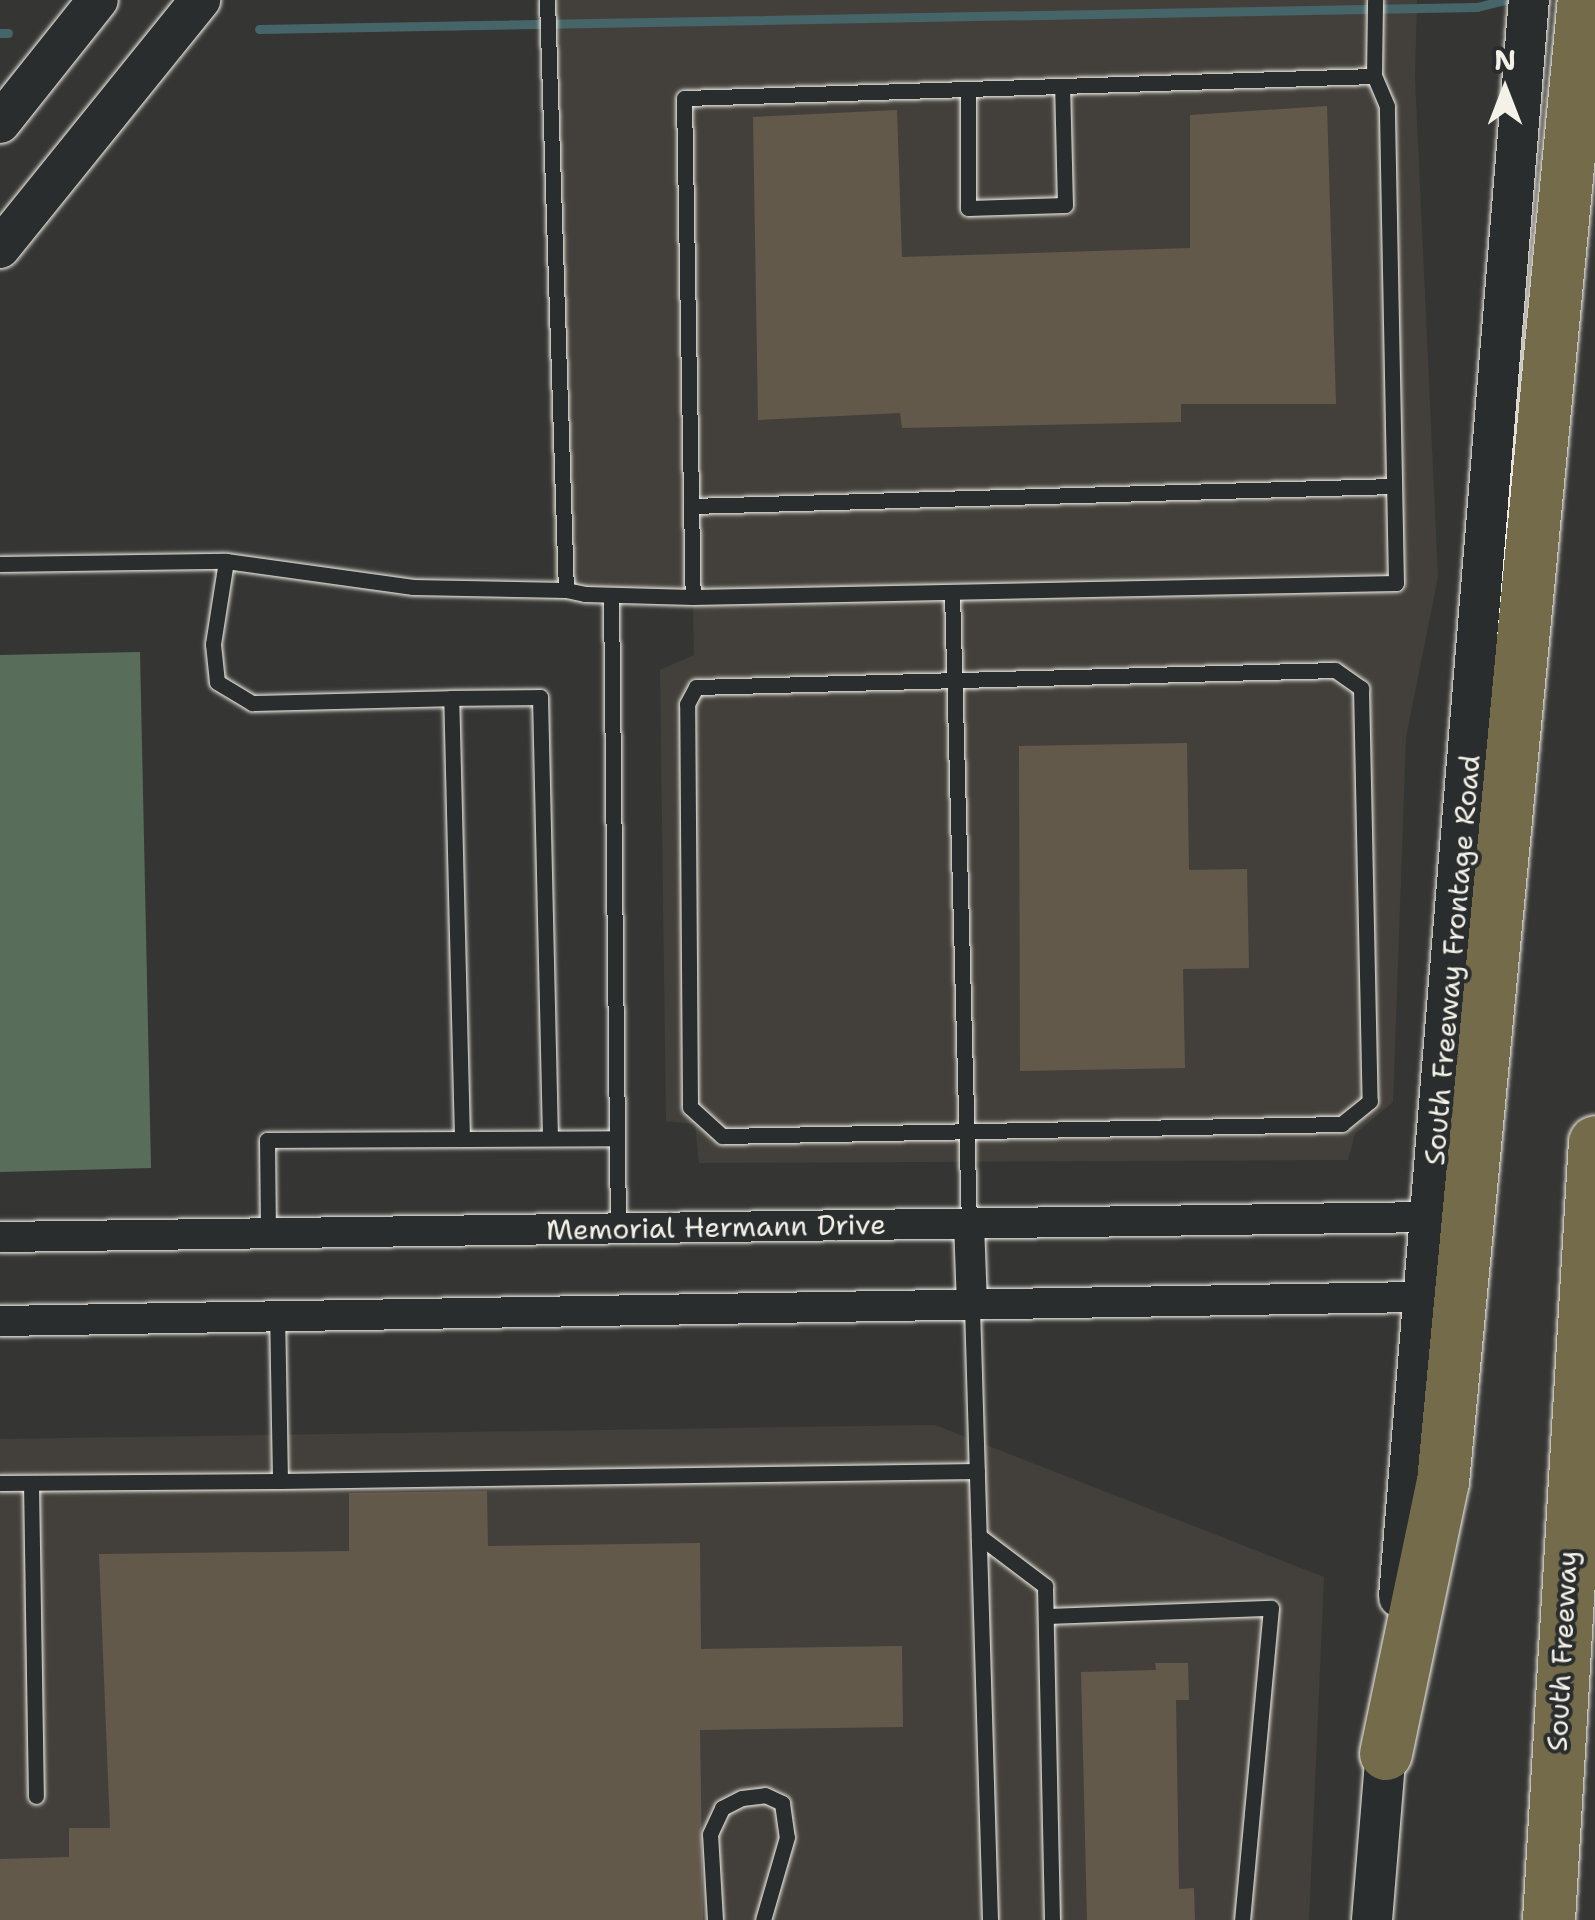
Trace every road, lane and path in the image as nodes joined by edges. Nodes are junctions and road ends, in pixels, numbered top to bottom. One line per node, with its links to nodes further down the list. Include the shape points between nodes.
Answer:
1 (98, 0): 10 (main road)
2 (200, 0): 11 (main road)
3 (547, 0): 16 (lane)
4 (1374, 0): 7 (lane)
5 (1529, 0): 27 (main road, South Freeway Frontage Road)
6 (1584, 0): 42 (highway, via 1444,1482)
7 (1374, 76): 8 (lane); 12 (lane, via 1387,106)
8 (1062, 86): 9 (lane); 9 (lane, via 1065,205 968,208)
9 (968, 89): 13 (lane, via 684,98)
10 (0, 123)
11 (0, 248)
12 (1394, 486): 13 (lane); 17 (lane, via 1396,583)
13 (691, 506): 19 (lane)
14 (226, 560): 15 (lane); 16 (lane, via 412,586); 21 (lane, via 213,644 217,682 252,704)
15 (0, 564)
16 (566, 590): 18 (lane)
17 (952, 592): 19 (lane); 20 (lane)
18 (612, 595): 19 (lane); 24 (lane)
19 (693, 598)
20 (956, 680): 22 (lane); 22 (lane, via 696,687 687,704 690,1107 722,1136); 22 (lane, via 1335,670 1361,688 1362,728 1370,1102 1342,1124)
21 (451, 698): 23 (lane, via 540,697); 25 (lane)
22 (967, 1129): 28 (lane)
23 (550, 1138): 24 (lane); 25 (lane)
24 (617, 1138): 29 (lane)
25 (462, 1139): 30 (lane, via 267,1140)
26 (1595, 1142): 50 (highway, South Freeway)
27 (1431, 1217): 28 (street, Memorial Hermann Drive); 32 (main road, South Freeway Frontage Road)
28 (969, 1224): 29 (street, Memorial Hermann Drive); 33 (street)
29 (618, 1228): 30 (street, Memorial Hermann Drive)
30 (268, 1233): 31 (street, Memorial Hermann Drive)
31 (0, 1236)
32 (1424, 1297): 33 (street); 42 (main road, South Freeway Frontage Road)
33 (972, 1306): 34 (street); 36 (lane)
34 (277, 1316): 35 (street); 37 (lane)
35 (0, 1321)
36 (977, 1471): 37 (lane); 40 (lane)
37 (280, 1480): 39 (lane)
38 (0, 1483): 39 (lane)
39 (32, 1483): 43 (lane)
40 (979, 1536): 41 (lane, via 1045,1586); 46 (lane)
41 (1048, 1616): 47 (lane); 48 (lane, via 1271,1608)
42 (1386, 1754): 49 (main road, South Freeway Frontage Road)
43 (36, 1796)
44 (715, 1920): 45 (lane, via 710,1834 722,1808 766,1795 782,1803 787,1837)
45 (763, 1920)
46 (990, 1920)
47 (1052, 1920)
48 (1242, 1920)
49 (1372, 1920)
50 (1549, 1920)

